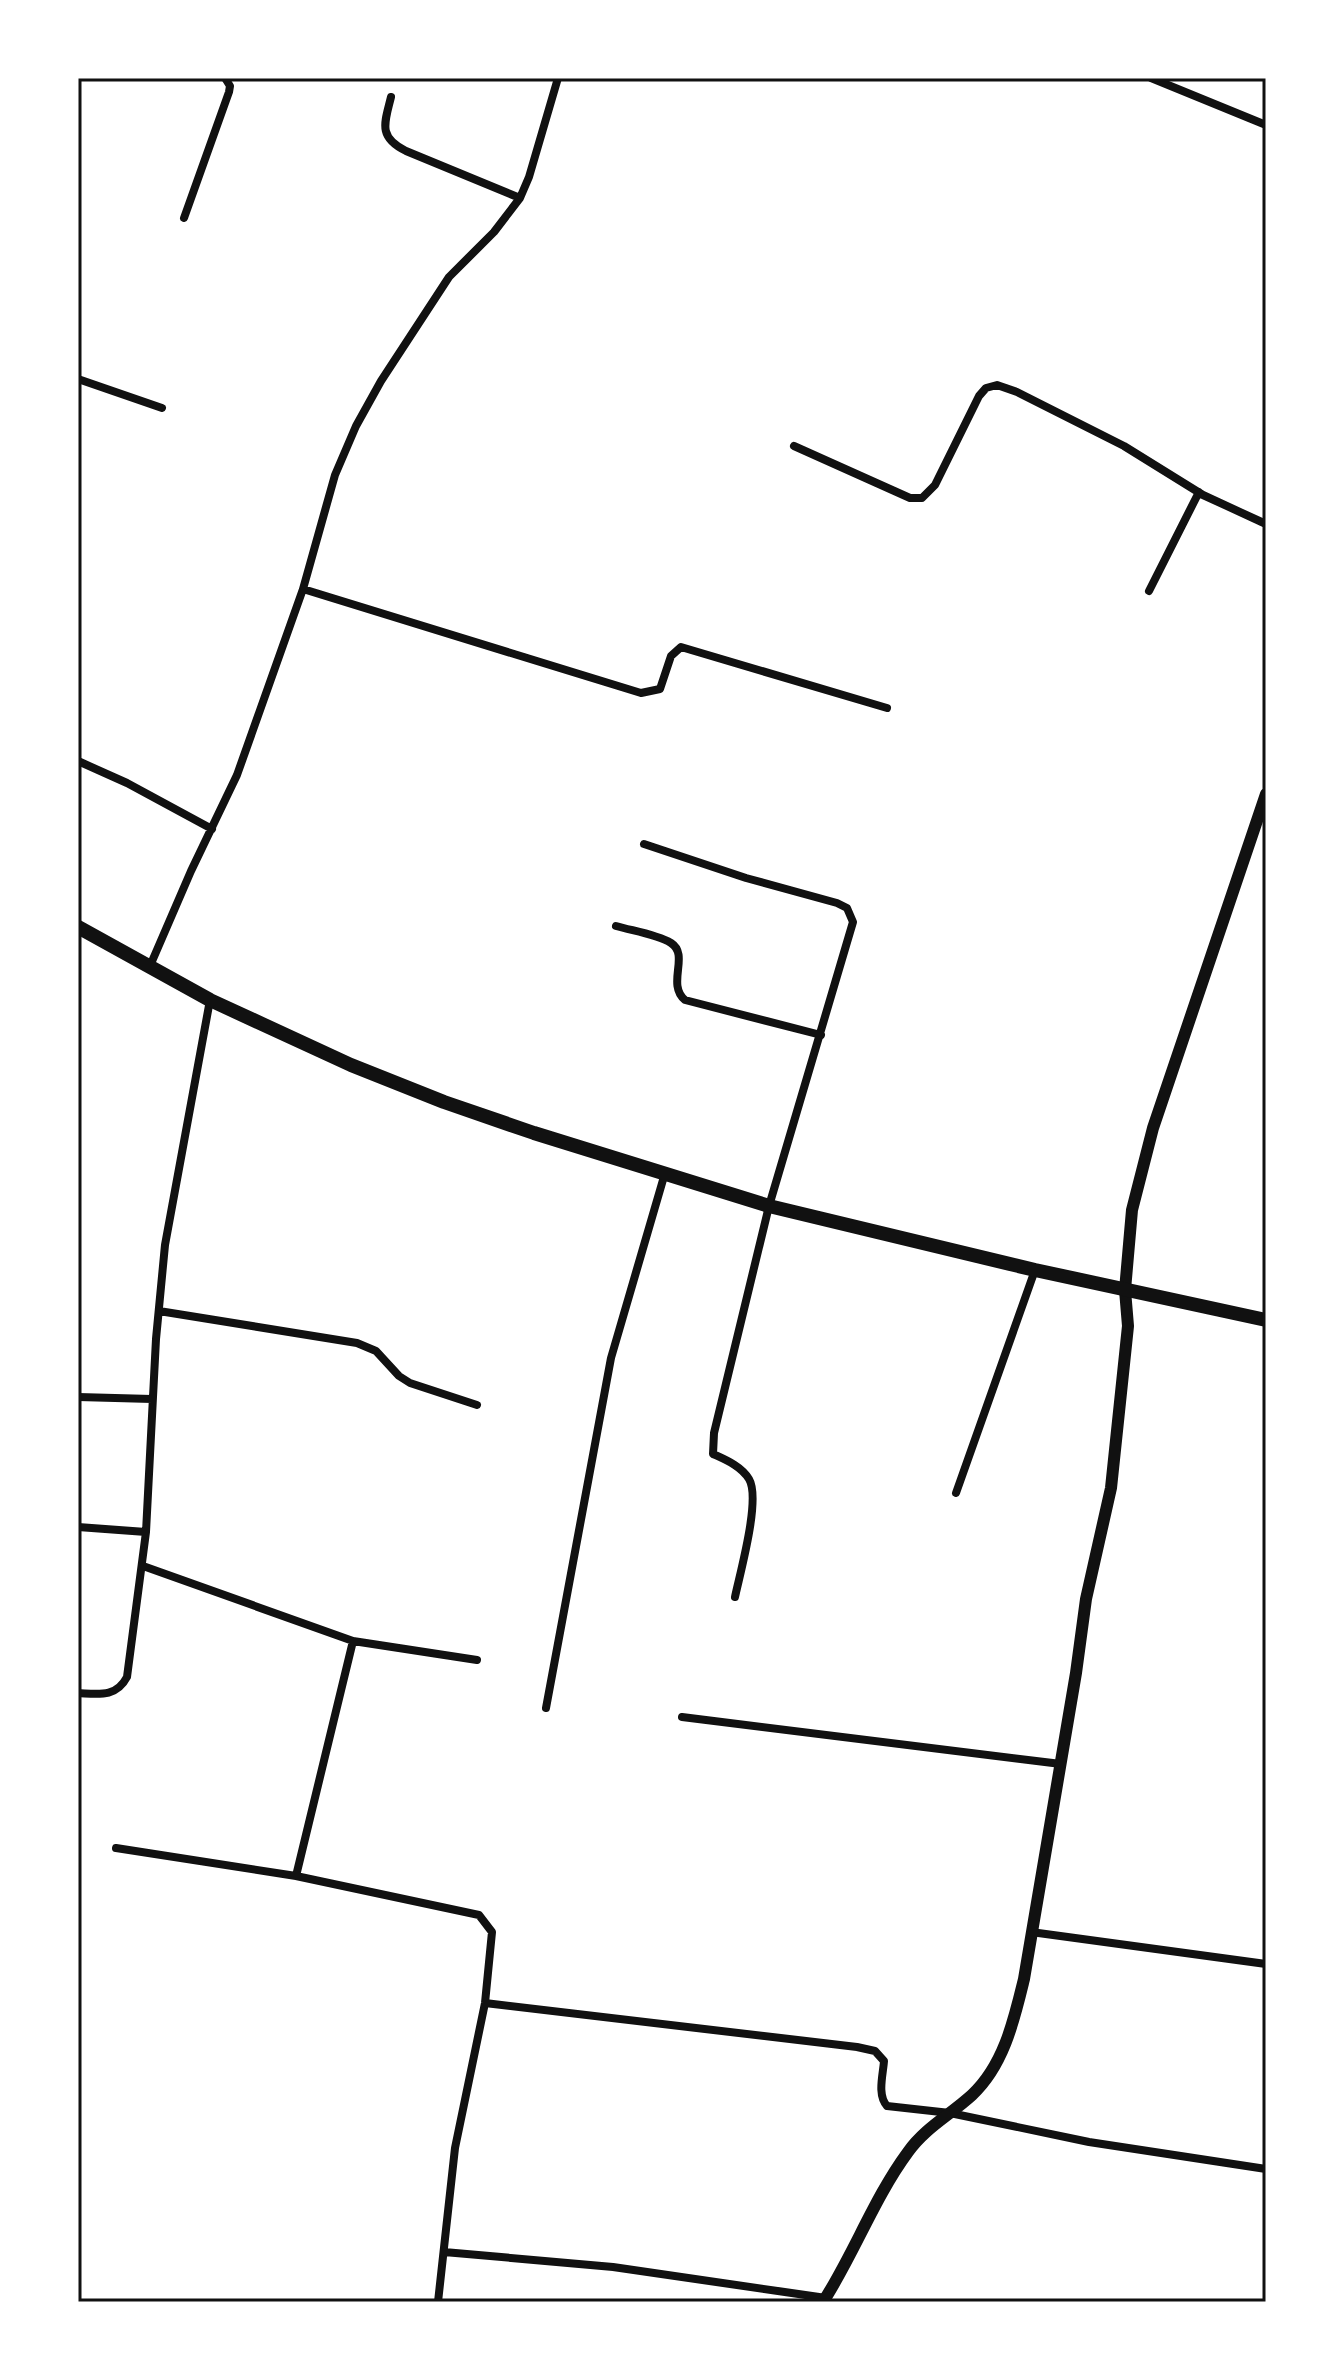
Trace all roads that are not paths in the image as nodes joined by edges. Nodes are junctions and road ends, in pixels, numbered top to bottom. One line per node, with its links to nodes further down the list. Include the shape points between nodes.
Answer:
1 (225, 78): 7 (street, via 229,92)
2 (558, 78): 6 (street)
3 (1151, 78): 5 (street)
4 (391, 97): 6 (street, via 385,124 392,143)
5 (1266, 125)
6 (520, 198): 13 (street, via 449,277 368,404 335,475)
7 (184, 218)
8 (78, 379): 9 (street)
9 (162, 408)
10 (794, 446): 11 (street, via 910,498 922,498 935,485 979,396 997,385 1124,446)
11 (1199, 492): 12 (street); 14 (street)
12 (1266, 524)
13 (303, 589): 15 (street, via 641,693 660,689 671,656 681,647); 18 (street, via 237,775)
14 (1149, 591)
15 (887, 708)
16 (78, 761): 18 (street)
17 (1266, 794): 28 (street, via 1143,1164 1132,1210)
18 (212, 829): 22 (street)
19 (644, 844): 24 (street, via 847,908 853,922)
20 (616, 926): 24 (street, via 675,946 676,987 685,1000)
21 (78, 927): 22 (main road)
22 (150, 966): 23 (main road)
23 (210, 1000): 25 (main road, via 444,1102); 29 (street, via 167,1227)
24 (821, 1035): 26 (street)
25 (665, 1173): 26 (main road); 42 (street, via 611,1358)
26 (769, 1206): 27 (main road); 38 (street, via 714,1433 713,1454 743,1472 753,1491)
27 (1035, 1270): 28 (main road); 34 (street)
28 (1125, 1290): 30 (main road); 44 (street, via 1128,1326 1111,1488 1086,1599)
29 (159, 1311): 32 (street); 33 (street, via 357,1343 376,1351 410,1383)
30 (1266, 1320)
31 (78, 1397): 32 (street)
32 (152, 1399): 36 (street)
33 (477, 1405)
34 (956, 1493)
35 (78, 1527): 36 (street)
36 (146, 1532): 37 (street)
37 (143, 1566): 39 (street); 41 (street, via 122,1687 105,1695)
38 (735, 1597)
39 (353, 1641): 40 (street); 46 (street)
40 (477, 1660)
41 (78, 1693)
42 (546, 1708)
43 (682, 1717): 44 (street)
44 (1061, 1764): 47 (street)
45 (116, 1848): 46 (street)
46 (296, 1876): 49 (street, via 479,1915 492,1932)
47 (1031, 1932): 48 (street); 50 (street, via 1012,2027 994,2067 974,2094)
48 (1266, 1964)
49 (485, 2003): 50 (street, via 875,2051 884,2061 881,2090 887,2106); 52 (street, via 455,2148)
50 (950, 2113): 51 (street, via 1089,2142); 53 (street, via 924,2131 905,2155)
51 (1266, 2169)
52 (444, 2252): 53 (street, via 613,2267); 54 (street)
53 (824, 2300)
54 (438, 2302)

